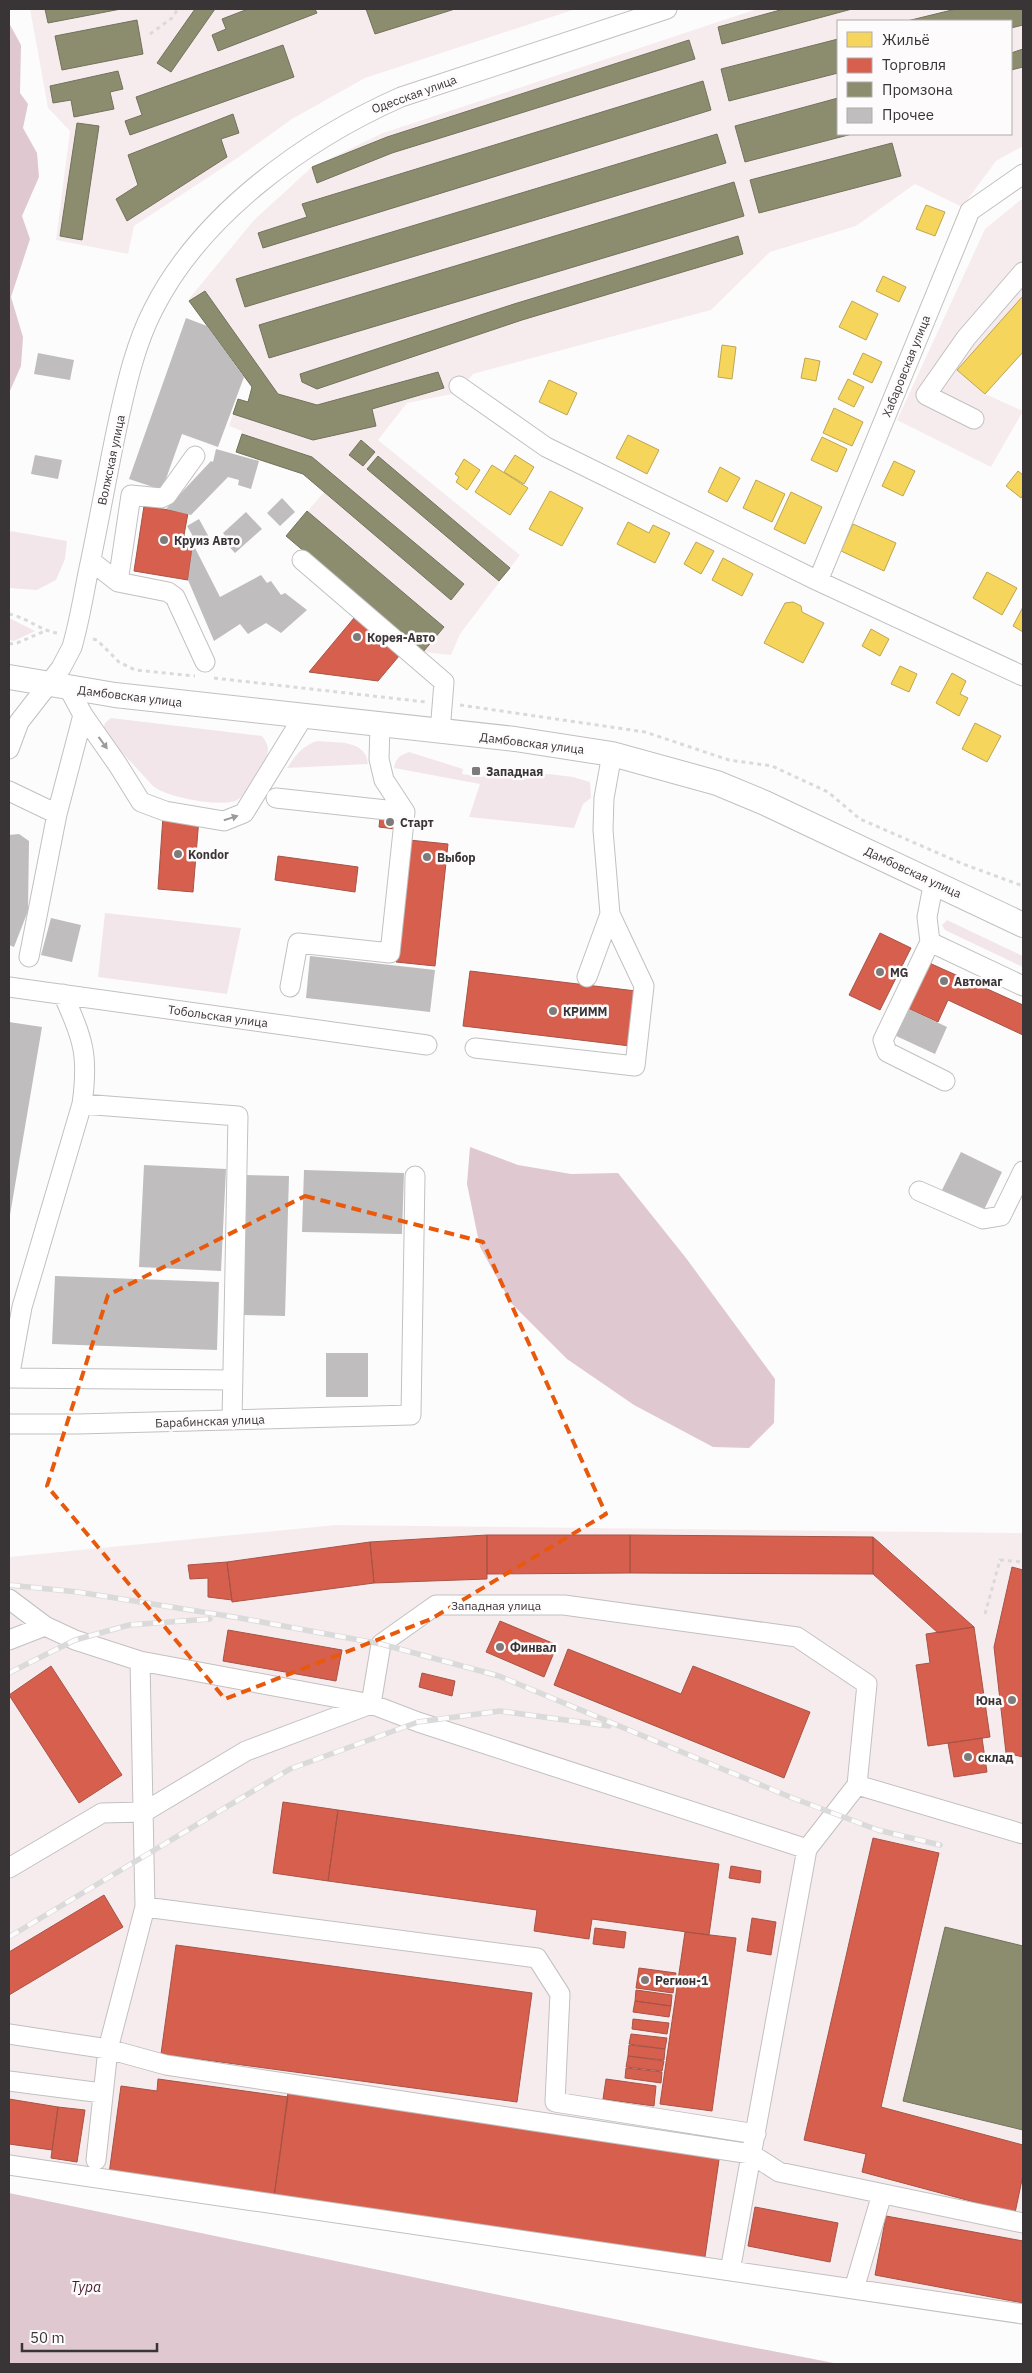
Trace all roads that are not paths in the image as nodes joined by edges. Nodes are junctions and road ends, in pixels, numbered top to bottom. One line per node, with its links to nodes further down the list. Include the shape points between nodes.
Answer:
1 (667, 9): 3 (street, Одесская улица, via 400,97 359,116 269,176 241,200)
2 (1023, 175): 10 (street, Хабаровская улица, via 970,211)
3 (198, 246): 9 (street, Волжская улица, via 162,295 139,346 119,417)
4 (1023, 272): 6 (street, via 966,338 926,395)
5 (459, 386): 10 (street, via 546,447)
6 (974, 419)
7 (195, 456): 11 (street, via 167,495 161,498 131,495)
8 (302, 560): 19 (street, via 444,682)
9 (91, 561): 11 (street); 15 (street, Волжская улица, via 75,635)
10 (818, 581): 13 (street)
11 (118, 582): 12 (street, via 168,592 175,597)
12 (206, 672)
13 (1023, 676)
14 (9, 677): 15 (main road, Дамбовская улица)
15 (59, 686): 16 (street); 17 (main road, Дамбовская улица); 20 (street, via 22,718)
16 (83, 715): 17 (street, one-way to 17, via 141,802 165,811 224,821 244,814); 25 (street)
17 (304, 717): 18 (main road, Дамбовская улица)
18 (380, 726): 19 (main road, Дамбовская улица); 24 (street, via 384,780)
19 (440, 732): 21 (main road, Дамбовская улица)
20 (9, 749)
21 (612, 754): 26 (main road, Дамбовская улица, via 717,783 814,824); 29 (street, via 604,798 603,830)
22 (9, 791): 25 (street)
23 (276, 798): 24 (street)
24 (406, 812): 37 (street, via 390,953 298,943)
25 (57, 814): 33 (street)
26 (934, 881): 27 (main road, Дамбовская улица); 31 (street, via 927,917)
27 (972, 900): 28 (main road); 30 (main road, Дамбовская улица); 32 (main road)
28 (1023, 910)
29 (610, 914): 34 (street); 40 (street, via 644,986 635,1066)
30 (1023, 925)
31 (930, 942): 35 (street); 41 (street, via 883,1040 887,1052)
32 (1023, 942)
33 (29, 957)
34 (587, 977)
35 (1023, 986)
36 (9, 987): 38 (street, Тобольская улица)
37 (290, 987)
38 (63, 994): 39 (street, Тобольская улица); 42 (street, via 84,1046 86,1076)
39 (427, 1045)
40 (474, 1048)
41 (945, 1081)
42 (82, 1104): 46 (street, via 22,1307); 47 (street, via 238,1116)
43 (1023, 1171): 45 (street, via 1001,1216 982,1219)
44 (416, 1176): 48 (street, Барабинская улица, via 411,1415)
45 (919, 1191)
46 (9, 1378): 47 (street)
47 (233, 1380): 48 (street)
48 (232, 1420): 49 (street, Барабинская улица)
49 (9, 1424)
50 (9, 1599): 51 (street)
51 (45, 1626): 52 (street); 53 (street, via 75,1640)
52 (9, 1640)
53 (140, 1661): 54 (street); 56 (street)
54 (372, 1704): 55 (street, Западная улица, via 381,1644 436,1606 564,1605 797,1637 867,1684); 56 (street, via 246,1751); 58 (street, via 418,1722)
55 (857, 1785): 57 (street); 58 (street)
56 (144, 1812): 59 (street, via 102,1813); 60 (street)
57 (1023, 1834)
58 (807, 1849): 65 (street)
59 (9, 1868)
60 (145, 1907): 62 (street); 65 (street, via 537,1958 560,1994 555,2102)
61 (9, 2034): 62 (street)
62 (108, 2049): 64 (street); 66 (street, via 166,2065)
63 (9, 2081): 64 (street)
64 (102, 2093): 67 (street)
65 (756, 2134): 66 (street)
66 (751, 2154): 69 (street, via 779,2172); 71 (street)
67 (96, 2160)
68 (9, 2165): 71 (street)
69 (882, 2194): 70 (street); 72 (street)
70 (1023, 2223)
71 (730, 2271): 72 (street)
72 (854, 2289): 73 (street)
73 (1023, 2314)

